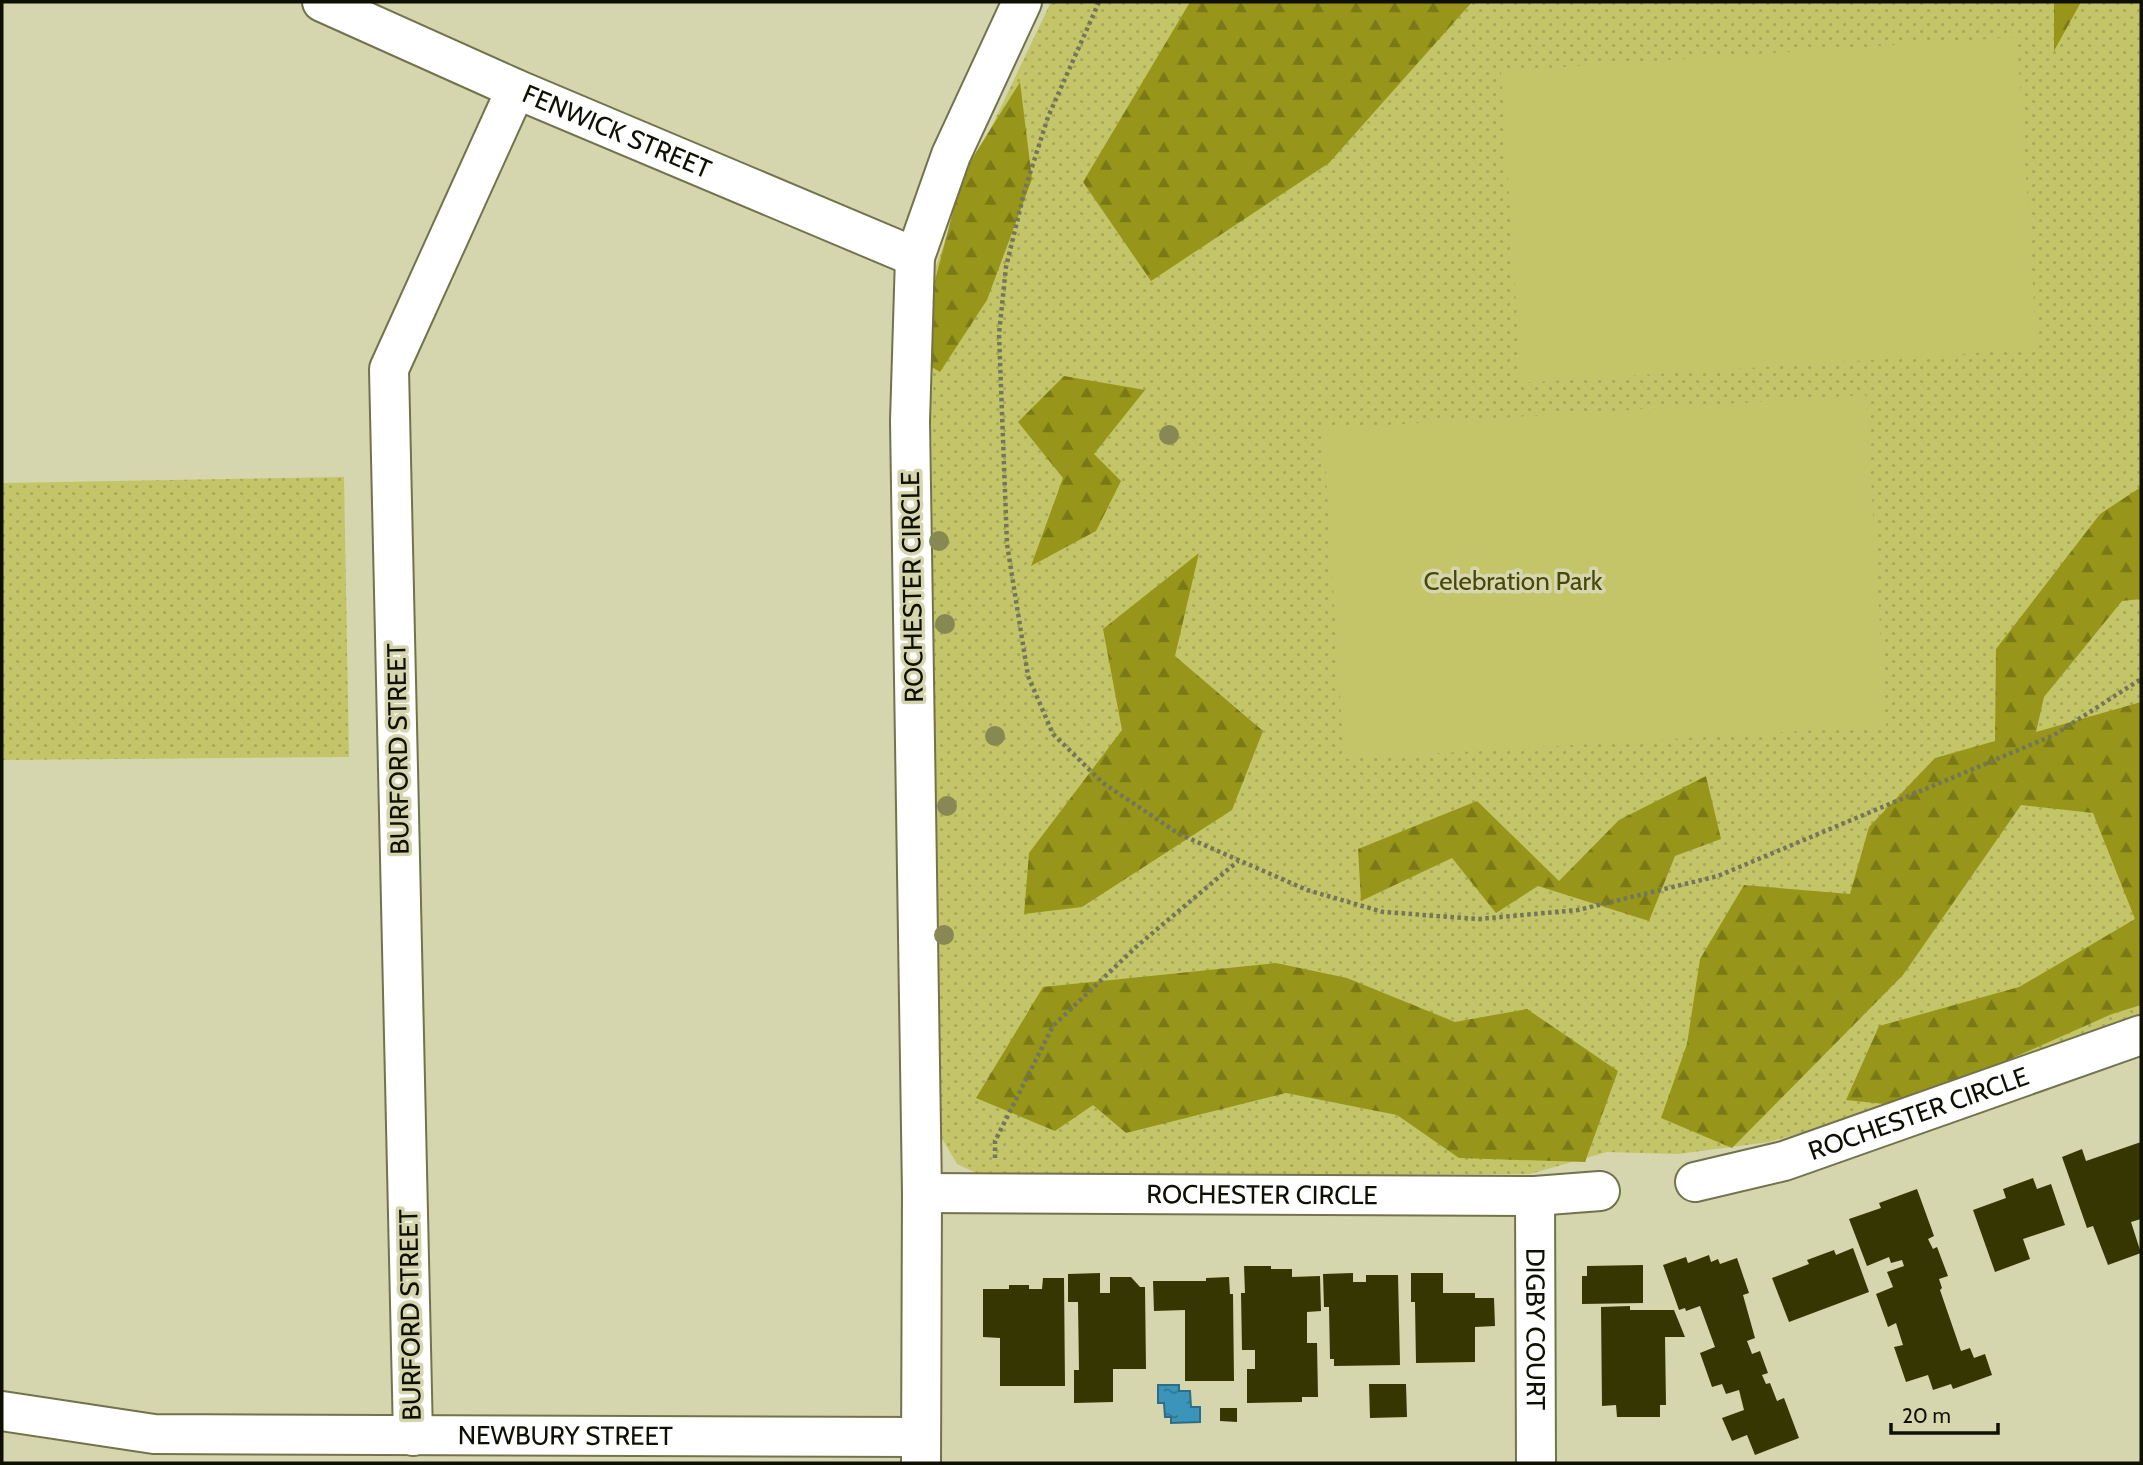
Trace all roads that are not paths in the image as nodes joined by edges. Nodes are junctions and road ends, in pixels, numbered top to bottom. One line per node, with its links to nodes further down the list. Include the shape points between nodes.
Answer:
1 (322, 2): 3 (street, FENWICK STREET)
2 (1021, 2): 4 (street, ROCHESTER CIRCLE, via 951,155)
3 (516, 89): 4 (street, FENWICK STREET); 11 (street, BURFORD STREET, via 389,369)
4 (915, 257): 8 (street, ROCHESTER CIRCLE, via 909,421)
5 (2141, 1035): 6 (street, ROCHESTER CIRCLE, via 1784,1161)
6 (1695, 1182)
7 (1600, 1191): 9 (street, ROCHESTER CIRCLE)
8 (922, 1193): 9 (street, ROCHESTER CIRCLE); 12 (street, ROCHESTER CIRCLE)
9 (1535, 1196): 13 (street, DIGBY COURT)
10 (2, 1411): 11 (street, NEWBURY STREET, via 154,1434)
11 (412, 1436): 12 (street, NEWBURY STREET)
12 (920, 1450)
13 (1536, 1463)

